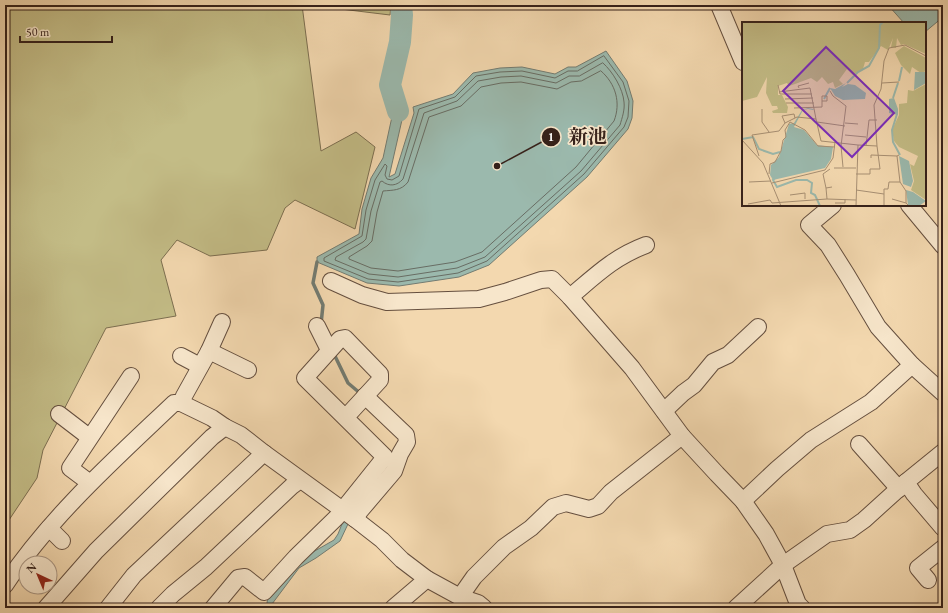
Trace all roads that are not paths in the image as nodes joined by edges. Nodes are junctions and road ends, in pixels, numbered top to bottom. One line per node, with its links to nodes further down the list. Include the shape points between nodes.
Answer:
1 (719, 5): 2 (street)
2 (742, 60)
3 (832, 206): 15 (street, via 809,225 828,245 878,327)
4 (910, 206): 6 (street)
5 (646, 245): 8 (street, via 630,251 606,266)
6 (943, 246)
7 (331, 281): 8 (street, via 387,302 479,299 552,279)
8 (570, 297): 22 (street, via 632,368)
9 (222, 322): 13 (street)
10 (317, 326): 12 (street)
11 (758, 327): 22 (street, via 728,355 713,362 694,385)
12 (329, 350): 20 (street, via 340,339 345,338 380,374 380,380); 24 (street, via 306,378)
13 (210, 351): 16 (street); 17 (street)
14 (181, 356): 16 (street)
15 (912, 365): 19 (street); 34 (street, via 871,402 811,440)
16 (200, 366): 21 (street)
17 (248, 370)
18 (131, 376): 27 (street)
19 (943, 393)
20 (365, 396): 24 (street); 35 (street, via 406,435 407,442 394,471 360,511)
21 (181, 403): 25 (street); 32 (street, via 174,403)
22 (664, 411): 26 (street)
23 (59, 414): 27 (street)
24 (346, 417): 35 (street, via 385,457)
25 (225, 427): 30 (street, via 241,435); 45 (street, via 96,551)
26 (682, 436): 34 (street); 44 (street, via 611,492 598,506 589,509 566,503 553,507 504,547 474,577)
27 (89, 437): 32 (street, via 70,468)
28 (859, 444): 33 (street)
29 (943, 452): 33 (street)
30 (264, 453): 31 (street); 46 (street, via 134,575)
31 (300, 480): 35 (street); 47 (street)
32 (90, 483): 36 (street)
33 (902, 486): 37 (street, via 914,494); 40 (street, via 850,530 827,534)
34 (743, 501): 40 (street, via 766,534)
35 (349, 515): 41 (street); 48 (street, via 337,517 264,592 244,577 238,578)
36 (49, 528): 38 (street); 43 (street)
37 (943, 528)
38 (62, 541)
39 (943, 548): 42 (street, via 918,568)
40 (783, 565): 51 (street); 52 (street, via 798,604)
41 (427, 579): 44 (street); 49 (street)
42 (928, 580)
43 (5, 585)
44 (460, 597): 50 (street, via 478,603)
45 (46, 608)
46 (108, 608)
47 (159, 608)
48 (213, 608)
49 (393, 608)
50 (484, 608)
51 (736, 608)
52 (802, 608)

